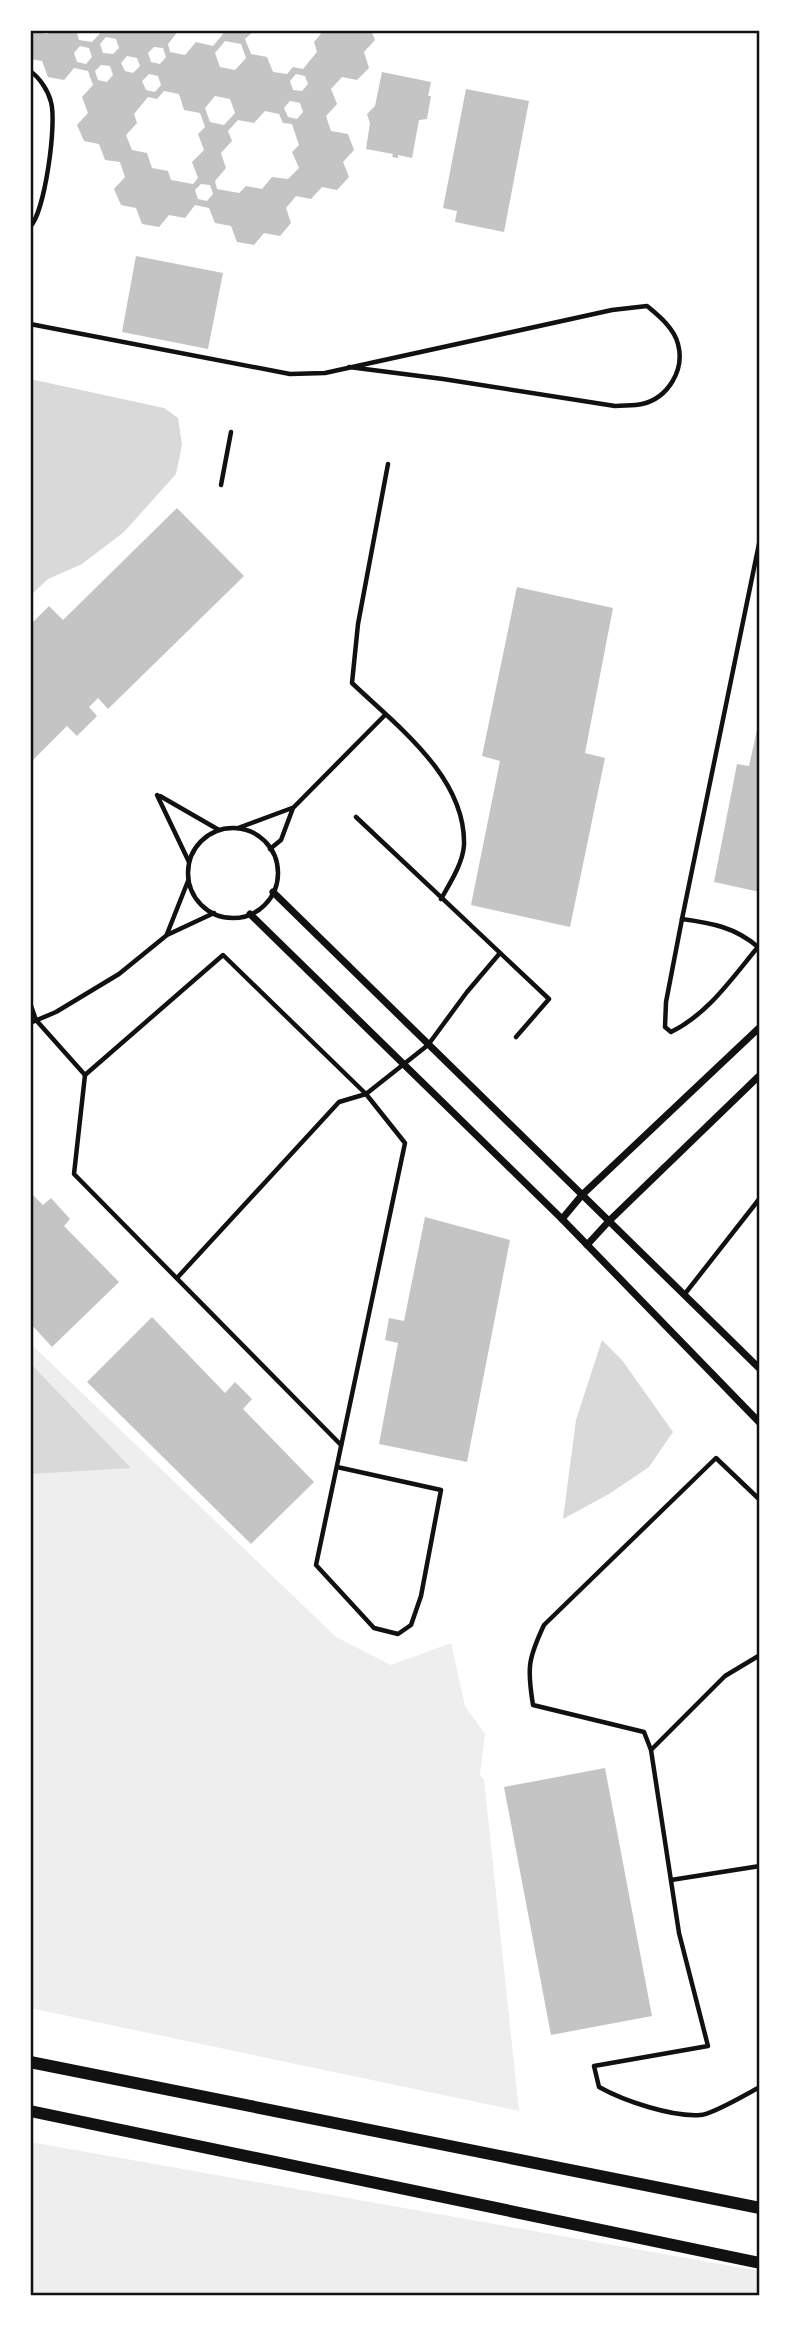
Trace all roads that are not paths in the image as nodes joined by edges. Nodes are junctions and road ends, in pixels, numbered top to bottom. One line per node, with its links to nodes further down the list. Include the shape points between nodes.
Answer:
1 (30, 71): 2 (lane, via 51,100 54,124 41,204)
2 (30, 228)
3 (30, 324): 4 (lane, via 290,374)
4 (349, 368): 4 (lane, via 615,406 643,404 662,396 679,366 678,344 665,321 647,306)
5 (230, 432): 7 (lane)
6 (388, 464): 11 (lane, via 358,624 352,683)
7 (221, 485)
8 (760, 539): 9 (lane)
9 (754, 573): 10 (lane); 23 (lane)
10 (760, 575)
11 (385, 715): 12 (lane); 20 (lane, via 448,783 459,807 464,847)
12 (293, 807): 14 (lane); 16 (lane, via 281,840)
13 (356, 817): 20 (lane)
14 (237, 828): 15 (lane); 16 (lane, via 262,838)
15 (220, 830): 17 (lane, via 195,848); 17 (lane, via 157,795)
16 (270, 849): 19 (lane, via 278,878)
17 (189, 862): 18 (lane)
18 (188, 881): 21 (lane, via 202,906); 24 (lane)
19 (273, 892): 22 (lane); 32 (street)
20 (442, 899): 26 (lane)
21 (214, 913): 22 (lane); 24 (lane)
22 (250, 914): 33 (street)
23 (682, 919): 25 (lane, via 723,926); 25 (lane, via 666,1002 665,1027 671,1032 706,1009)
24 (167, 935): 28 (lane, via 120,974)
25 (759, 946)
26 (500, 953): 31 (lane, via 550,999); 32 (lane)
27 (30, 1003): 28 (lane)
28 (36, 1020): 29 (lane); 34 (lane)
29 (30, 1023)
30 (760, 1027): 37 (street)
31 (516, 1037)
32 (428, 1045): 33 (lane); 37 (street)
33 (403, 1062): 36 (lane); 39 (street)
34 (85, 1075): 36 (lane, via 223,955); 42 (lane, via 74,1174)
35 (760, 1075): 40 (street)
36 (366, 1094): 42 (lane, via 339,1102); 46 (lane, via 405,1143)
37 (582, 1195): 39 (street); 40 (street)
38 (760, 1198): 43 (lane)
39 (562, 1219): 41 (street)
40 (609, 1221): 41 (street); 43 (street)
41 (587, 1245): 45 (street)
42 (177, 1278): 46 (lane)
43 (684, 1295): 44 (street)
44 (760, 1369)
45 (760, 1423)
46 (341, 1445): 47 (lane)
47 (337, 1466): 47 (lane, via 316,1564 374,1628 398,1634 411,1625 421,1596 441,1490)
48 (760, 1500): 50 (lane, via 716,1458 544,1625 536,1643 527,1671 533,1705 643,1732)
49 (760, 1655): 50 (lane, via 724,1676)
50 (651, 1750): 52 (lane)
51 (760, 1866): 52 (lane)
52 (671, 1880): 54 (lane, via 679,1933 708,2046 594,2066 599,2087 620,2099 702,2115)
53 (30, 2062): 56 (main road)
54 (760, 2087)
55 (30, 2110): 57 (main road)
56 (760, 2208)
57 (760, 2263)

